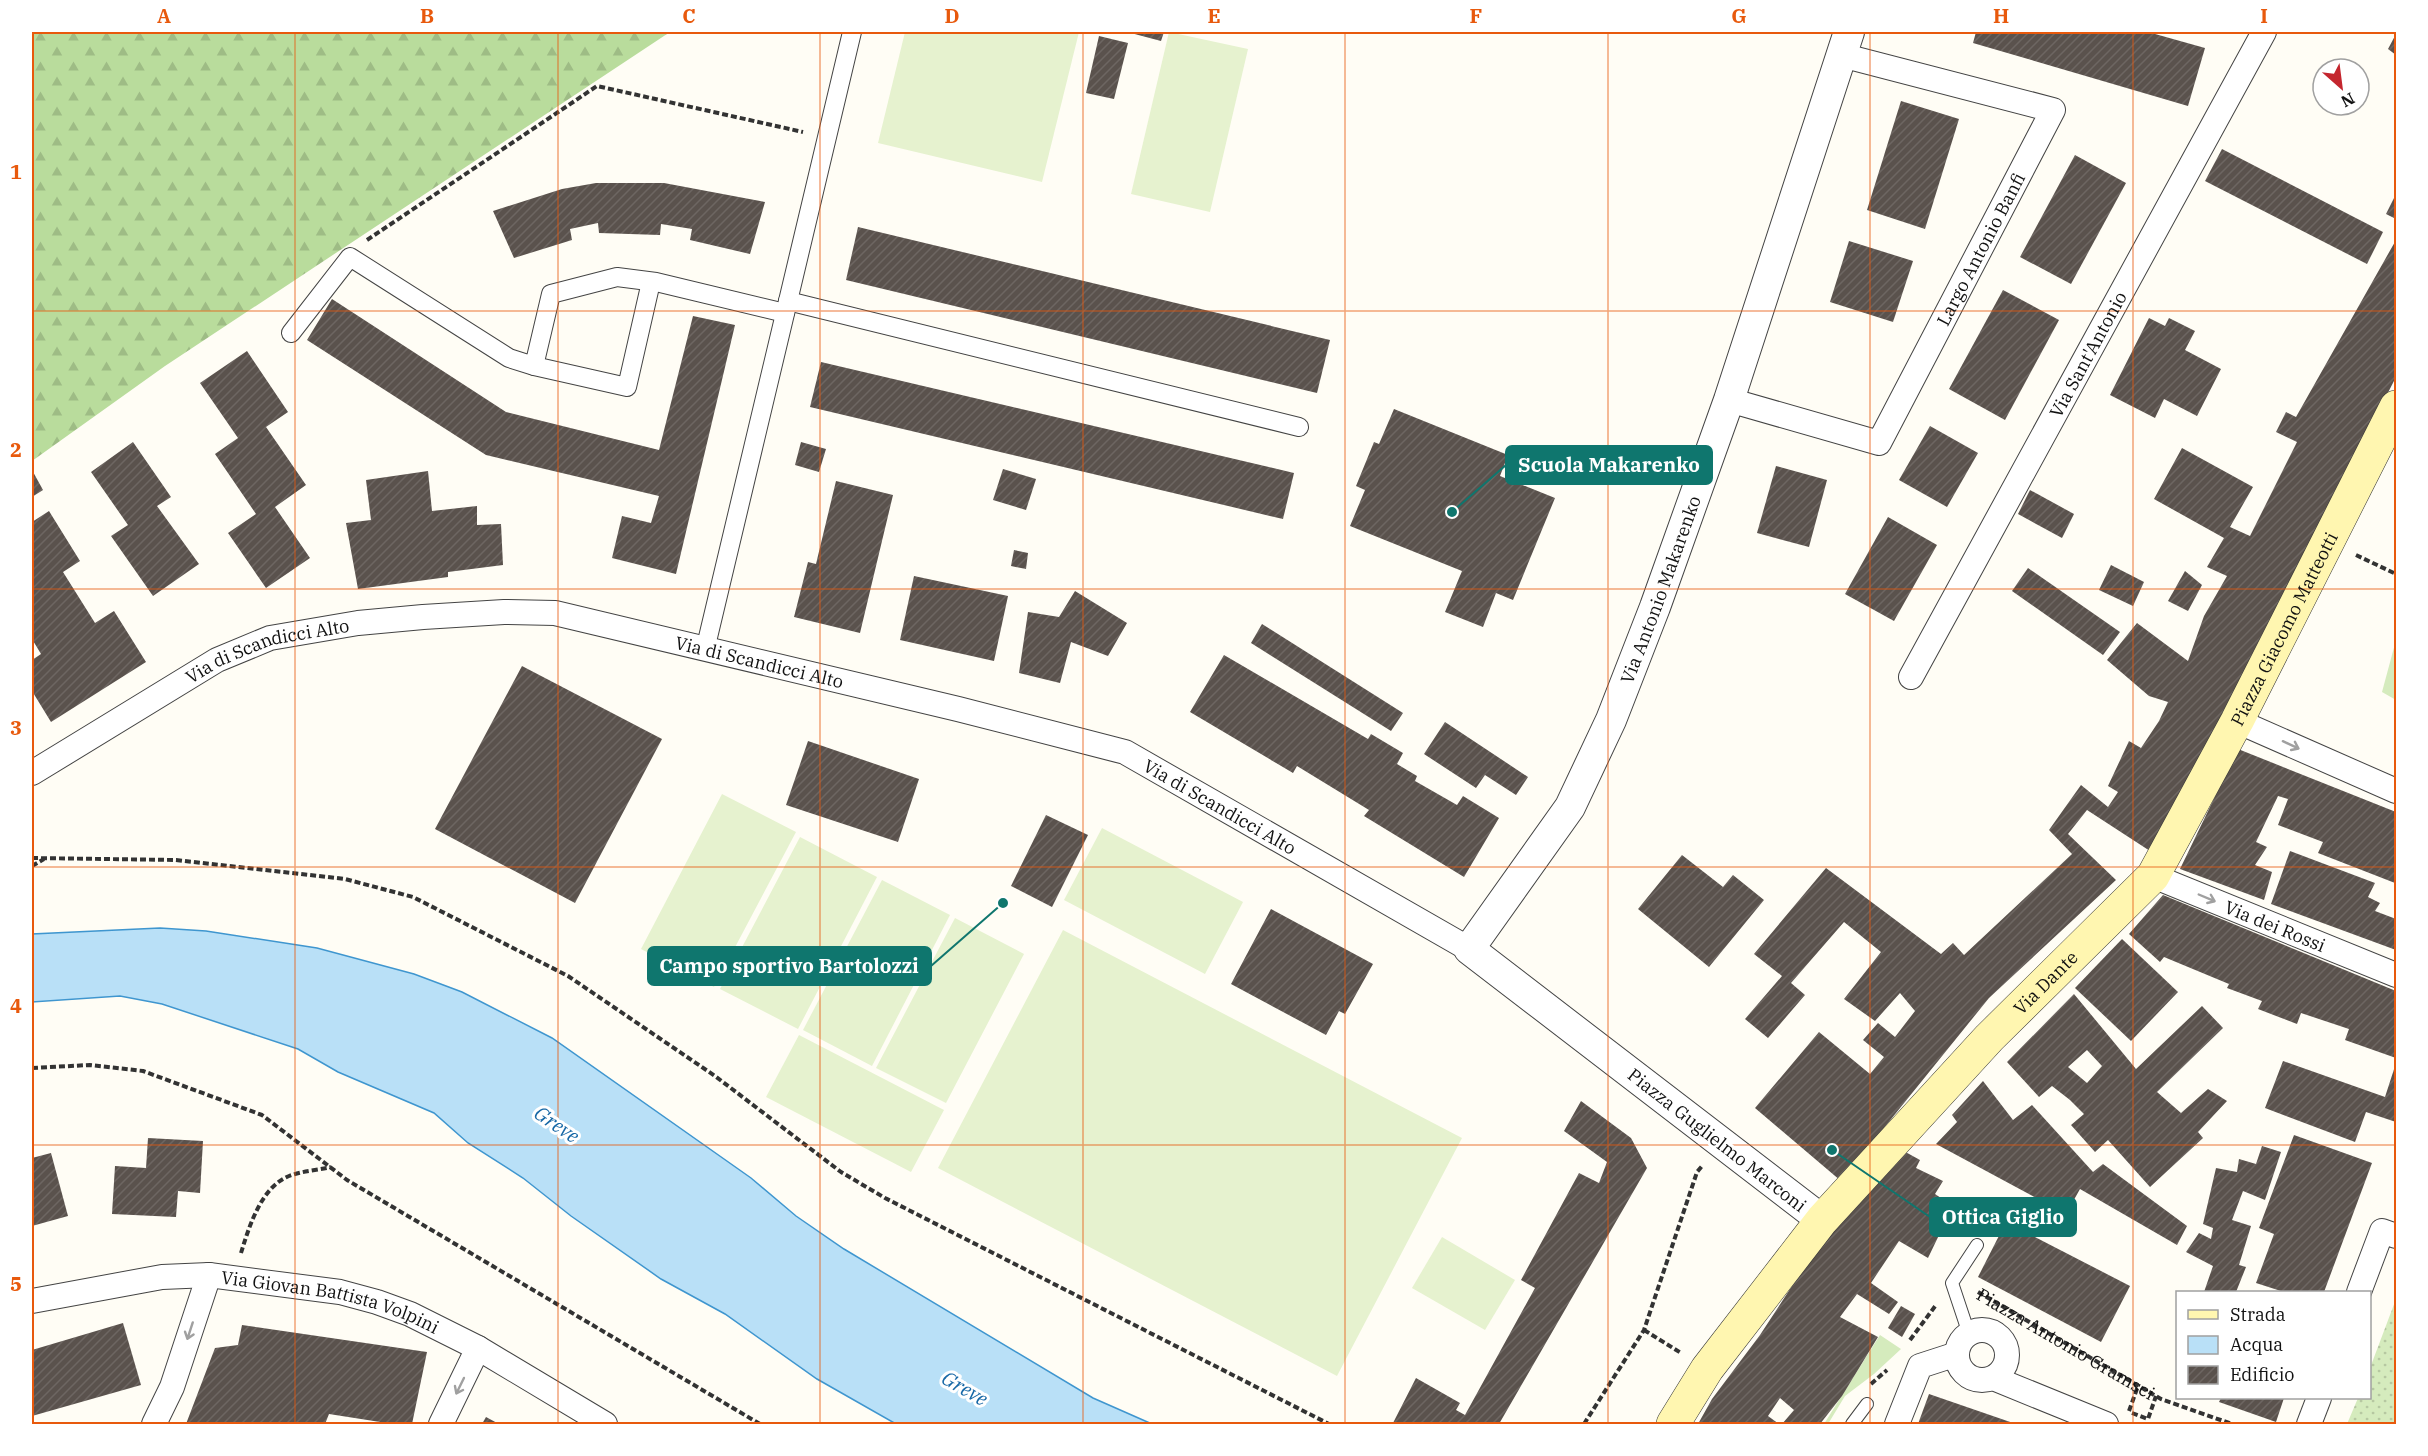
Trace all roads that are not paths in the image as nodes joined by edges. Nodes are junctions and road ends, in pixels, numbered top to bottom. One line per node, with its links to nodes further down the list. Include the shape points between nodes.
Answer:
1 (852, 32): 5 (street)
2 (2264, 32): 12 (street, Via Sant'Antonio)
3 (1845, 43): 8 (street, Via Antonio Makarenko); 8 (street, Largo Antonio Banfi, via 2053,110 1879,443)
4 (651, 282): 5 (street); 7 (street, via 617,278 551,294); 7 (street, via 627,387)
5 (786, 307): 10 (street); 11 (street)
6 (291, 333): 7 (street, via 350,257 509,358)
7 (534, 366)
8 (1729, 400): 17 (street, Via Antonio Makarenko, via 1655,607 1591,766 1560,823)
9 (2393, 421): 13 (main road, Piazza Giacomo Matteotti)
10 (1299, 427)
11 (705, 650): 14 (street, Via di Scandicci Alto, via 555,613 531,612 423,617 288,634 254,643 217,660); 17 (street, Via di Scandicci Alto, via 1125,752)
12 (1911, 677)
13 (2238, 721): 15 (street, Piazza Giacomo Matteotti, one-way to 15); 16 (main road, Via Dante)
14 (32, 773)
15 (2397, 791)
16 (2153, 876): 18 (street, Via dei Rossi, one-way to 18); 19 (main road, Via Dante, via 1989,1038)
17 (1469, 949): 19 (street, Piazza Guglielmo Marconi, via 1500,969)
18 (2397, 975)
19 (1822, 1220): 33 (main road, Piazza Guglielmo Marconi, via 1707,1369)
20 (2397, 1236): 23 (street, via 2382,1231)
21 (1977, 1245): 25 (lane, Piazza Antonio Gramsci, via 1952,1283)
22 (209, 1275): 24 (street, Via Giovan Battista Volpini, via 162,1277); 26 (street, Via Giovan Battista Volpini, via 320,1288 377,1302); 30 (street, one-way to 30, via 172,1387)
23 (2360, 1291)
24 (32, 1301)
25 (1963, 1344): 27 (street, via 1962,1370 1976,1380); 27 (street, via 1985,1330 2005,1344 2008,1359 2000,1374); 35 (street, via 1920,1366)
26 (478, 1348): 31 (street, one-way to 31); 32 (street, Via Giovan Battista Volpini)
27 (1992, 1378): 36 (street)
28 (2319, 1399): 37 (street)
29 (1867, 1404): 34 (lane)
30 (154, 1425)
31 (441, 1425)
32 (604, 1425)
33 (1672, 1425)
34 (1852, 1425)
35 (1897, 1425)
36 (2106, 1425)
37 (2309, 1425)

